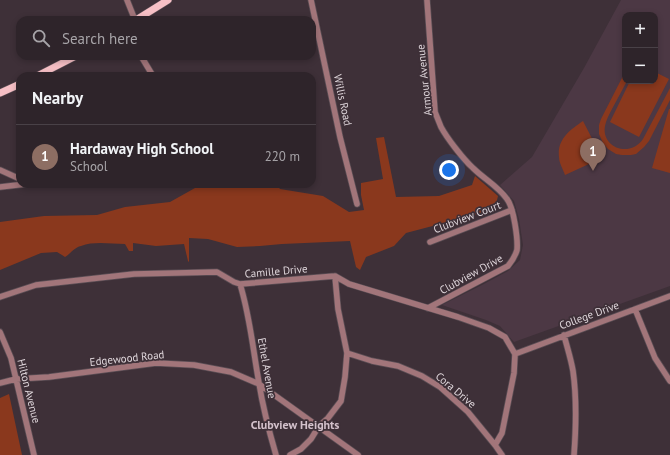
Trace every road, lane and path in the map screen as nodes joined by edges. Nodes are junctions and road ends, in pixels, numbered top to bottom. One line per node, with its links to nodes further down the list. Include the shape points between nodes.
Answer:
1 (127, 0): 5 (street)
2 (168, 0): 6 (main road)
3 (311, 0): 7 (street, Willis Road)
4 (427, 0): 18 (street, Armour Avenue, via 435,112 441,127 466,161)
5 (134, 16)
6 (142, 16)
7 (314, 16)
8 (316, 24): 20 (street, Willis Road)
9 (68, 60): 11 (main road)
10 (143, 60): 12 (street)
11 (45, 72)
12 (151, 72)
13 (16, 86): 14 (main road)
14 (0, 93)
15 (0, 170): 16 (street)
16 (16, 177)
17 (16, 185): 19 (street)
18 (494, 185): 21 (street, Clubview Drive, via 508,200)
19 (0, 187)
20 (357, 204)
21 (512, 210): 22 (street, Clubview Court); 27 (street, Clubview Drive, via 517,250 508,266)
22 (430, 242)
23 (335, 276): 24 (street, Camille Drive); 27 (street, via 349,284); 31 (street, via 338,309)
24 (240, 284): 26 (street, Camille Drive, via 217,272 134,274 36,285); 36 (street, Ethel Avenue, via 245,299)
25 (670, 296): 28 (street, College Drive)
26 (0, 297)
27 (428, 308): 32 (street, via 489,328 505,337)
28 (635, 309): 30 (street, College Drive); 34 (street, via 655,358)
29 (0, 332): 33 (street, Hilton Avenue, via 11,358)
30 (564, 335): 32 (street, College Drive); 44 (street, via 575,391)
31 (348, 353): 37 (street, via 341,401); 38 (street, Cora Drive, via 398,366 434,383 468,412)
32 (515, 354): 38 (street, via 514,373 502,433)
33 (16, 379): 35 (street, Edgewood Road); 36 (street, Edgewood Road, via 156,364 194,365 231,372); 39 (street, Hilton Avenue)
34 (670, 381)
35 (0, 383)
36 (259, 384): 37 (street, Edgewood Road); 40 (street, Ethel Avenue)
37 (319, 426): 41 (street, via 301,449); 42 (street, Edgewood Road)
38 (496, 445): 43 (street)
39 (34, 455)
40 (276, 455)
41 (290, 455)
42 (358, 455)
43 (502, 455)
44 (574, 455)

